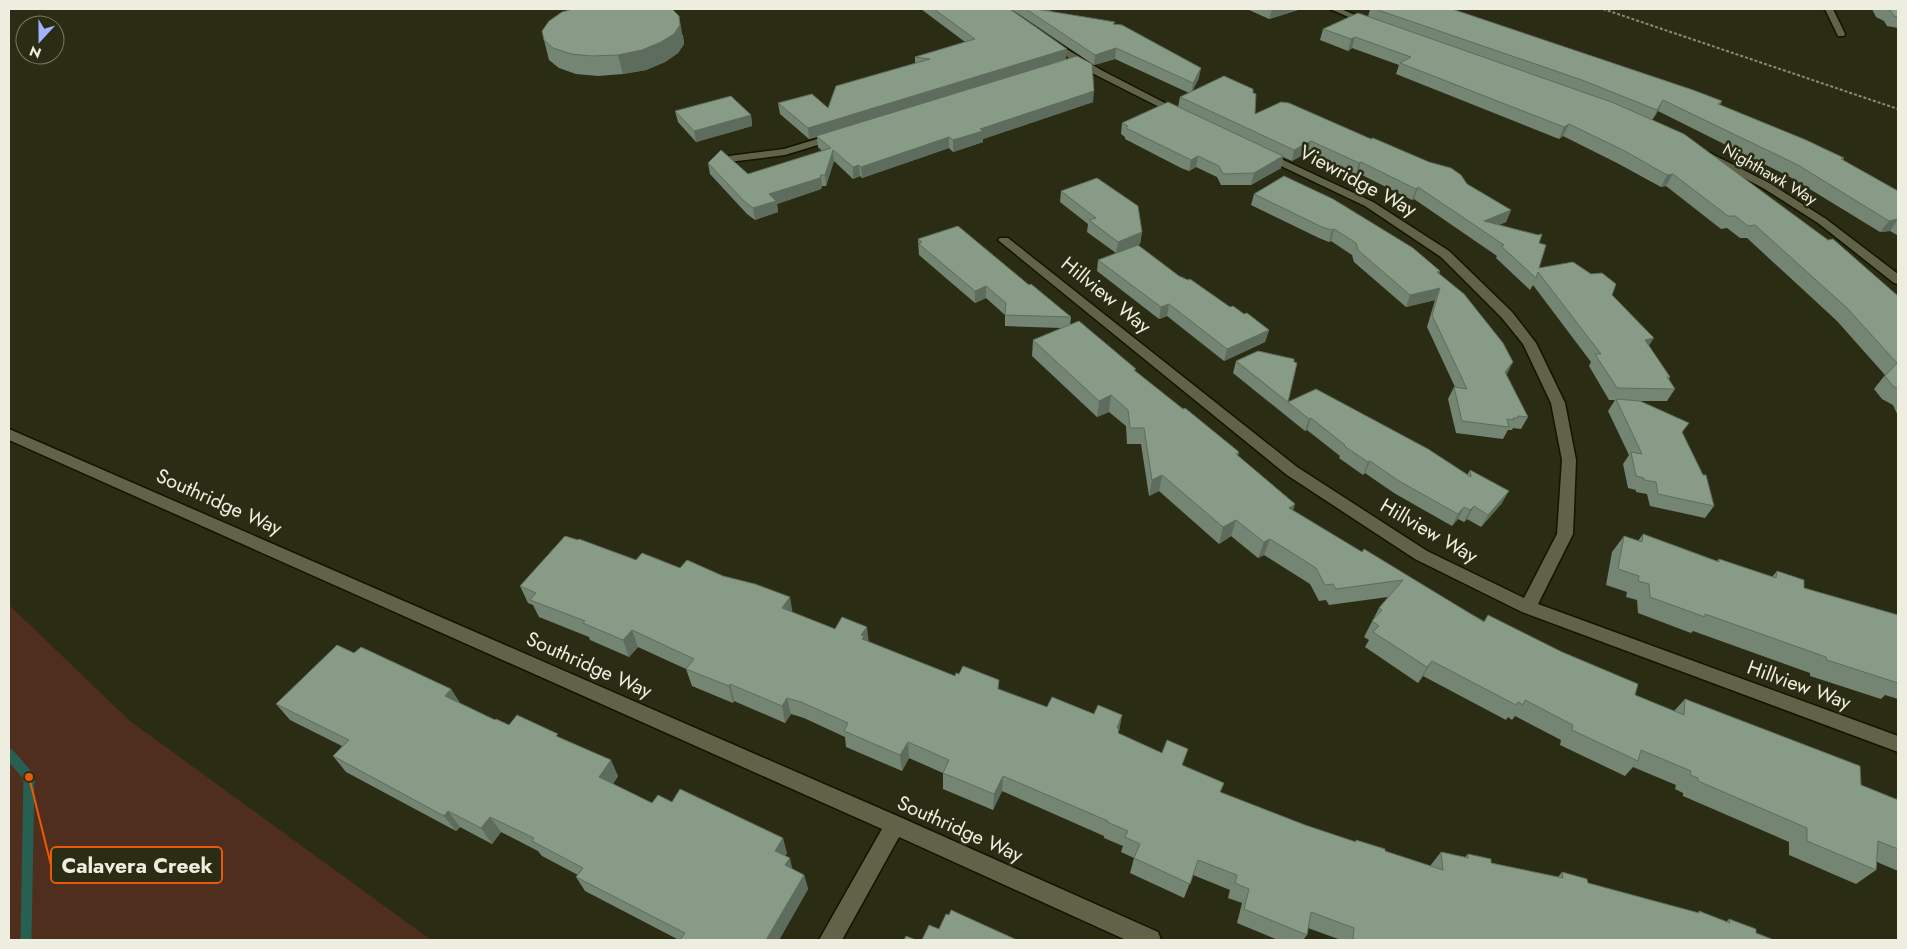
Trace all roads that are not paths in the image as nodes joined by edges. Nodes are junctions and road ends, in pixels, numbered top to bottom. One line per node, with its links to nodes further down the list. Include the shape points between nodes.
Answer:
1 (1334, 9): 3 (street)
2 (1829, 9): 4 (street)
3 (1384, 28)
4 (1841, 34)
5 (1040, 35): 6 (street, via 1073,63)
6 (1190, 119)
7 (851, 132): 10 (street, via 785,152)
8 (1253, 148): 14 (street, Viewridge Way, via 1368,204 1445,254 1507,315 1529,342 1558,403 1569,460 1565,534)
9 (1699, 151): 12 (street, Nighthawk Way, via 1768,186 1822,221)
10 (729, 159)
11 (1004, 240): 14 (street, Hillview Way, via 1292,471 1421,555)
12 (1898, 280)
13 (9, 434): 16 (street, Southridge Way)
14 (1528, 607): 15 (street, Hillview Way)
15 (1898, 744)
16 (896, 825): 17 (street); 18 (street, Southridge Way)
17 (830, 940)
18 (1150, 940)

